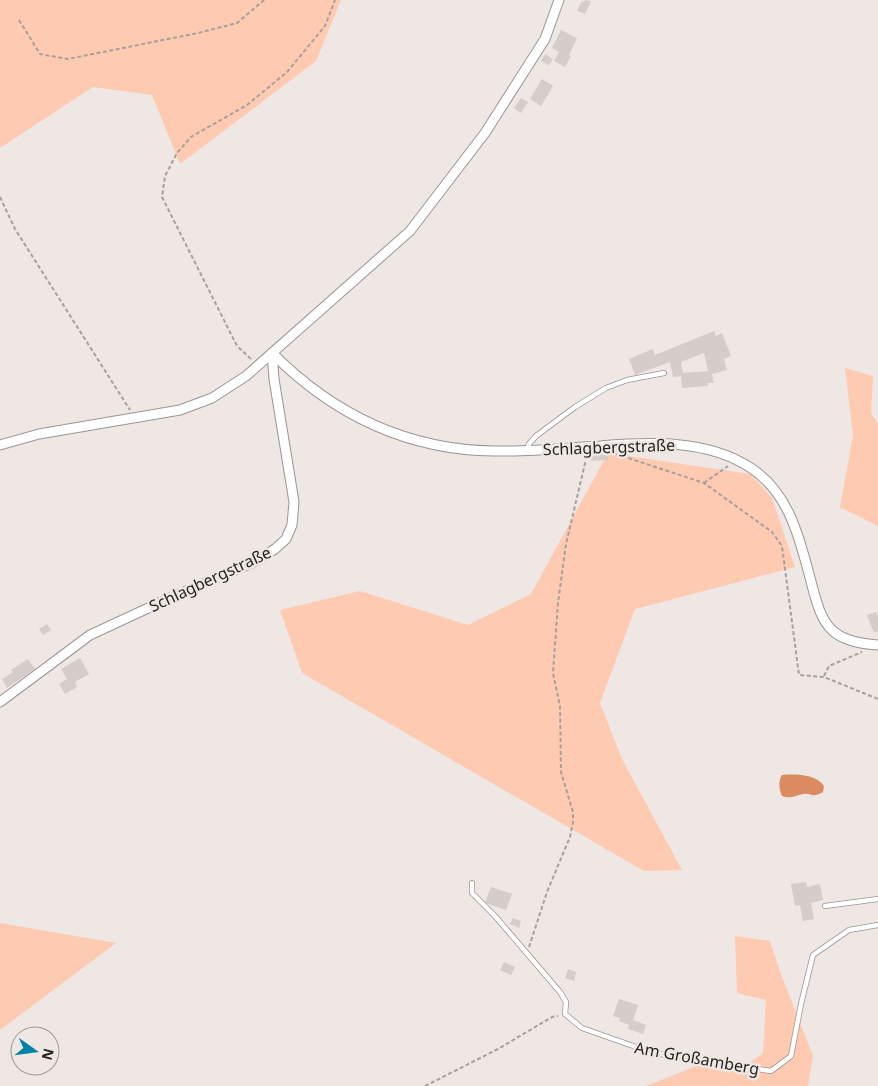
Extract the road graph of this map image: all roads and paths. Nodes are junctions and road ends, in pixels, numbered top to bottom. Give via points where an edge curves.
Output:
1 (264, 0) edge
2 (335, 0) edge
3 (559, 0) edge
4 (19, 20) dead end
5 (0, 196) edge
6 (272, 354) junction
7 (258, 365) junction
8 (664, 373) dead end
9 (135, 418) junction
10 (0, 445) edge
11 (594, 446) junction
12 (527, 450) junction
13 (612, 452) dead end
14 (736, 460) junction
15 (704, 483) junction
16 (875, 645) edge
17 (824, 677) junction
18 (878, 699) edge
19 (0, 702) edge
20 (472, 883) dead end
21 (878, 899) edge
22 (825, 906) dead end
23 (878, 925) edge
24 (527, 954) junction
25 (565, 1014) junction
26 (425, 1086) edge

1 - 4 path via 237,22 68,60 40,54
2 - 7 path via 325,26 287,72 247,105 191,138 176,153 165,176 162,197 237,346
3 - 6 street via 545,39 485,133 410,231
5 - 9 path via 15,229
6 - 7 street
6 - 12 street, Schlagbergstraße via 327,399 394,434 457,449
6 - 19 street, Schlagbergstraße via 294,502 292,526 286,539 260,559 90,635
7 - 9 street via 212,398 180,410
8 - 12 lane, Schlagbergstraße via 617,382 594,394 536,436
9 - 10 street via 47,432
11 - 12 street, Schlagbergstraße
11 - 14 street, Schlagbergstraße via 681,445
11 - 24 path via 584,464 566,544 553,673 560,706 561,772 573,822
13 - 15 path
14 - 15 path
14 - 16 street, Schlagbergstraße via 763,478 786,507 796,529 817,602 830,629 850,640
15 - 17 path via 772,532 782,546 799,675
16 - 17 path via 829,666
17 - 18 path
20 - 24 lane via 472,894
21 - 22 lane
23 - 25 lane, Am Großamberg via 849,930 813,955 791,1056 771,1071 653,1053 582,1028
24 - 25 lane via 566,1002
25 - 26 path via 552,1017

